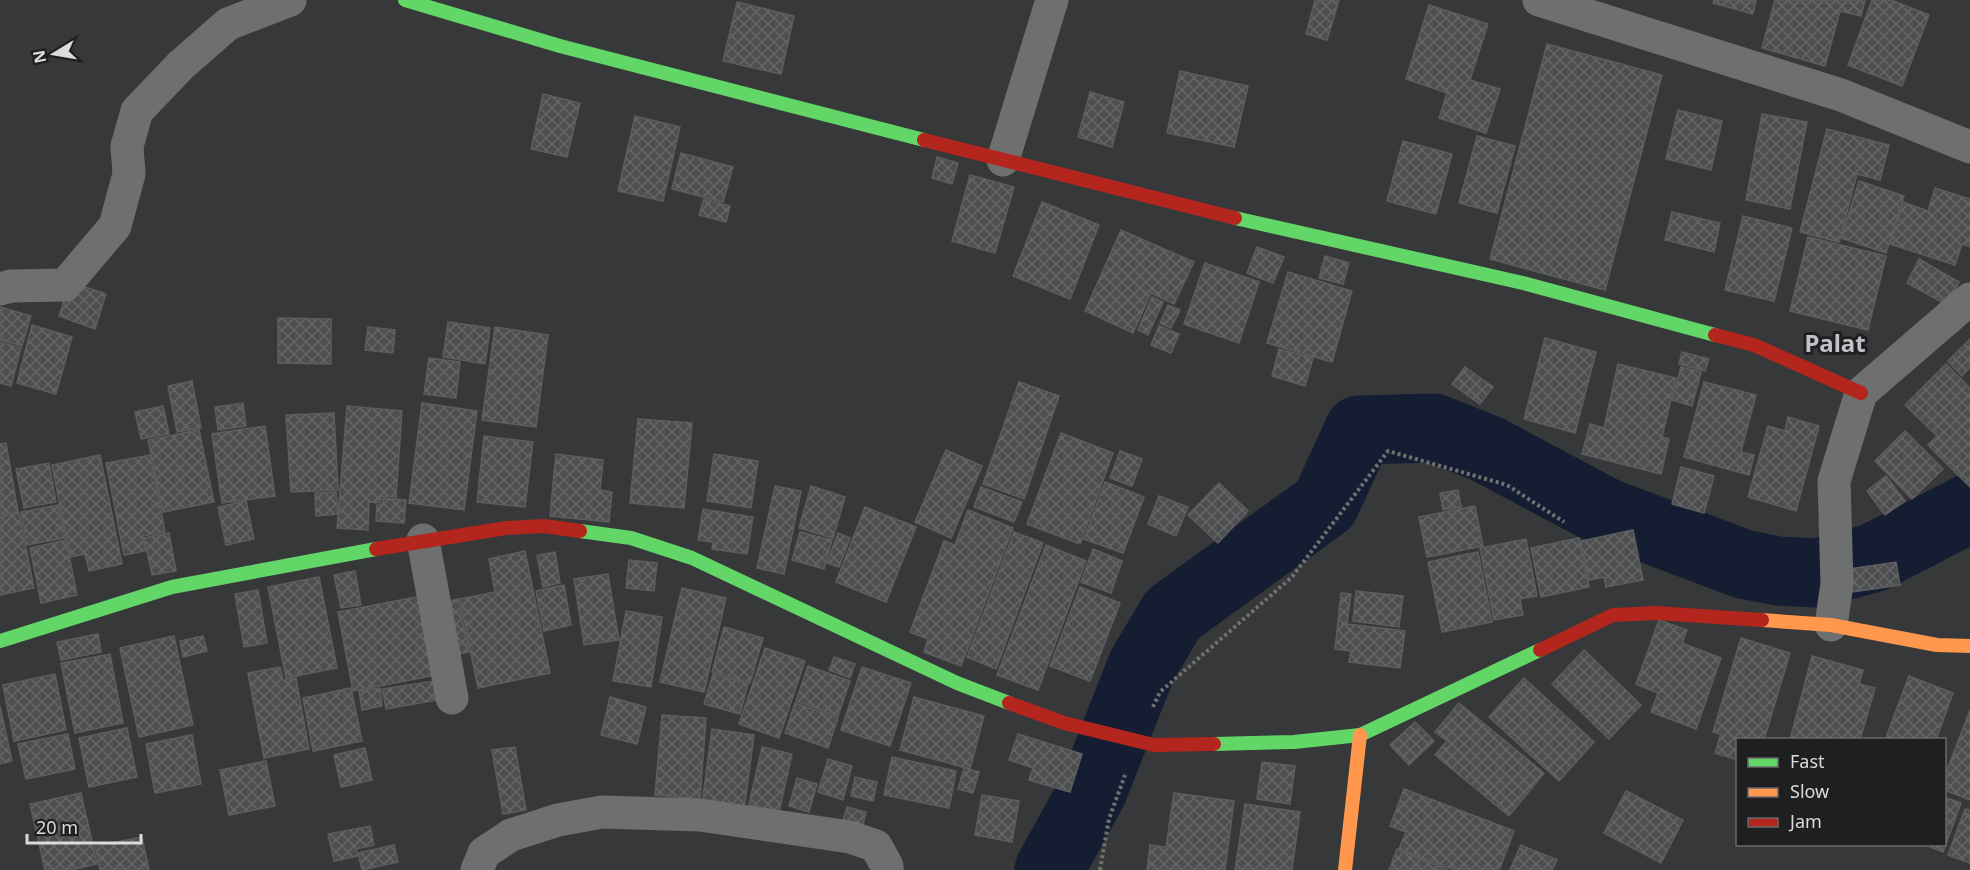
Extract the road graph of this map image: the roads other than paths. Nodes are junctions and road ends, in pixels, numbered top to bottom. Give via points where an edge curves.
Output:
1 (290, 0) edge
2 (405, 0) edge
3 (1052, 0) edge
4 (1539, 0) edge
5 (1970, 147) edge
6 (1003, 160) junction
7 (0, 289) edge
8 (1970, 299) edge
9 (1861, 393) junction
10 (423, 540) junction
11 (1831, 625) junction
12 (0, 641) edge
13 (1970, 646) edge
14 (453, 698) dead end
15 (1360, 735) junction
16 (477, 870) edge
17 (887, 870) edge
18 (1345, 870) edge

1 - 7 street via 228,24 137,111 127,146 129,174 115,226 65,285
2 - 6 street via 560,46
3 - 6 street
4 - 5 street via 1841,95
6 - 9 street via 1255,223 1523,283 1754,345
8 - 9 street
9 - 11 street via 1834,481 1837,584
10 - 12 street via 172,587
10 - 14 street
10 - 15 street via 544,526 631,538 692,558 957,683 1064,723 1154,745 1294,742
11 - 13 street via 1937,645
11 - 15 street via 1656,613 1613,615
15 - 18 street
16 - 17 street via 484,853 511,835 558,820 602,812 700,815 850,837 876,846

